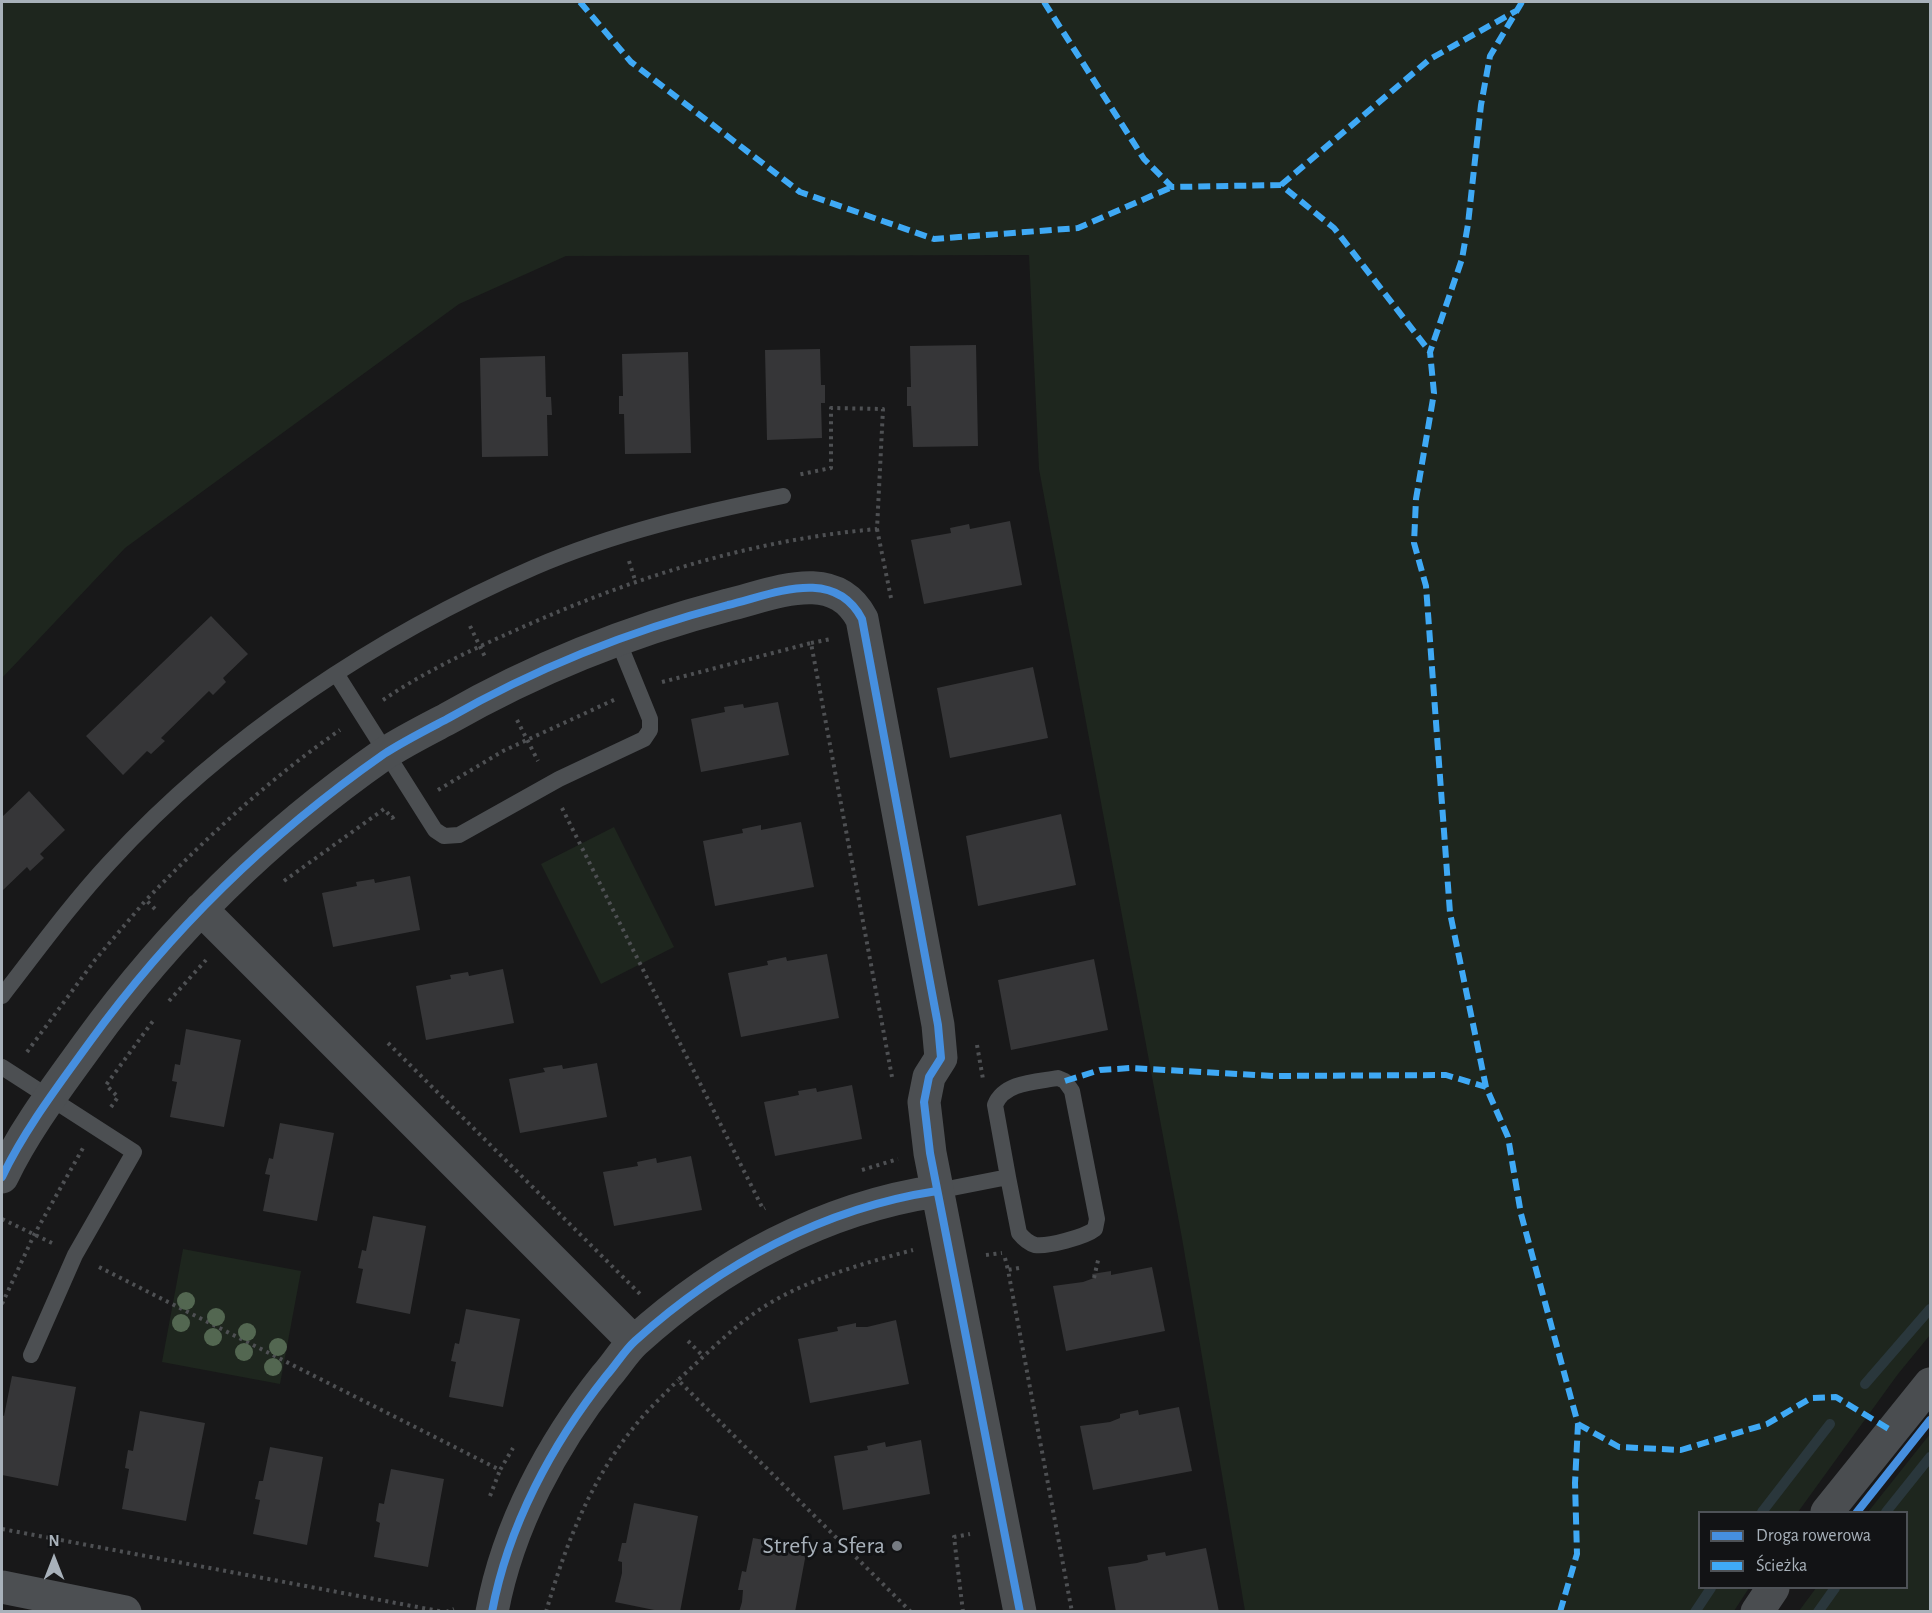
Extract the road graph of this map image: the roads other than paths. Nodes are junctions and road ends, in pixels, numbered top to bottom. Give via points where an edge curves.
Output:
1 (783, 496) road end
2 (617, 638) junction
3 (337, 675) junction
4 (387, 752) junction
5 (201, 909) junction
6 (2, 996) edge
7 (7, 1070) edge
8 (50, 1097) junction
9 (2, 1177) edge
10 (1008, 1177) junction
11 (924, 1193) junction
12 (623, 1331) junction
13 (31, 1355) dead end
14 (1930, 1384) edge
15 (1828, 1511) edge
16 (2, 1587) edge
17 (1772, 1589) edge
18 (125, 1611) edge
19 (492, 1611) edge
20 (1020, 1611) edge
21 (1757, 1611) edge

1 - 3 lane via 703,512 536,566 459,604
2 - 4 street via 501,689
2 - 4 lane via 650,719 650,730 644,739 550,784 459,835 444,836 435,830
2 - 11 street via 665,622 811,586 839,593 856,608 862,619 938,1025 941,1058 929,1077 924,1102
3 - 4 lane
3 - 6 lane via 225,754 165,808 110,862
4 - 5 street via 300,819
5 - 8 street via 147,967
5 - 12 street
7 - 8 lane
8 - 9 street
8 - 13 lane via 134,1152 75,1255
10 - 10 lane via 1019,1233 1024,1239 1035,1245 1086,1236 1095,1229 1072,1090 1065,1081 1058,1078 1008,1088 999,1094 995,1104
10 - 11 lane
11 - 12 street via 866,1206 801,1230 653,1306
11 - 20 street
12 - 19 street via 536,1485 507,1554
14 - 15 street
16 - 18 street
17 - 21 street

